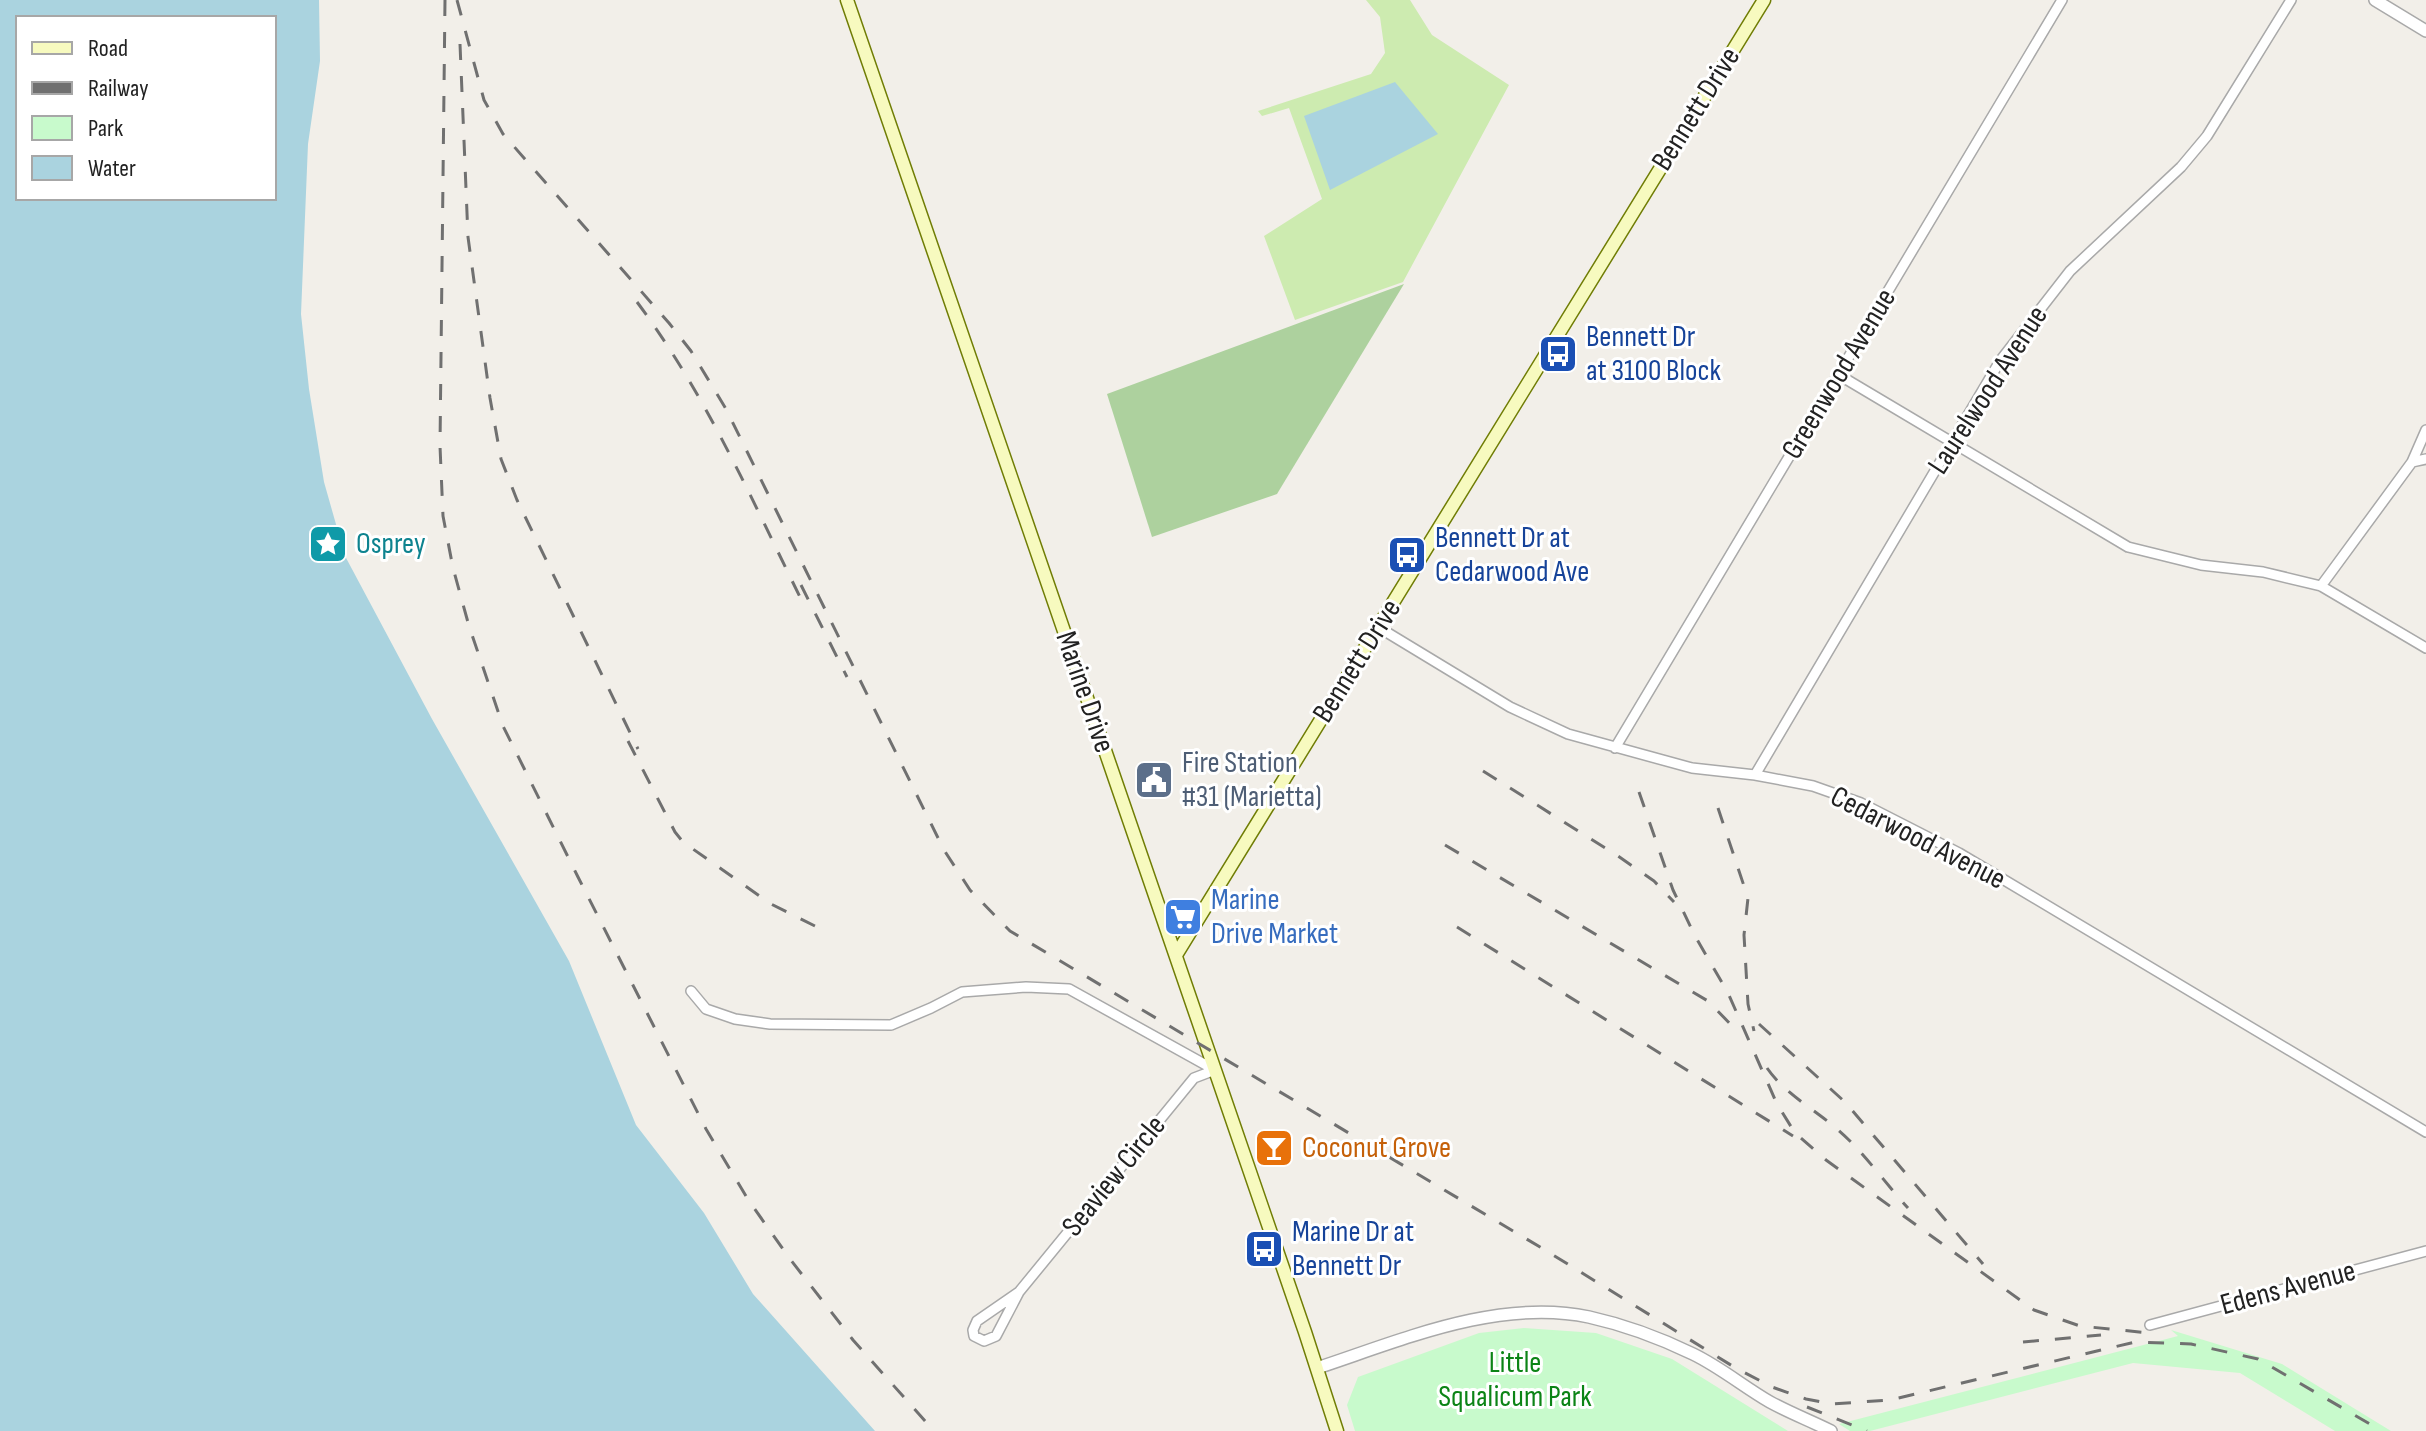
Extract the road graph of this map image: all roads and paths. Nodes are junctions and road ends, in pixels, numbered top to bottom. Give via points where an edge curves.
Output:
1 (847, 0) edge
2 (1764, 0) edge
3 (2062, 0) edge
4 (2291, 0) edge
5 (2375, 0) edge
6 (2426, 31) edge
7 (1839, 375) junction
8 (2426, 430) edge
9 (1952, 442) junction
10 (2426, 459) edge
11 (2412, 462) junction
12 (2321, 586) junction
13 (1378, 627) junction
14 (2426, 648) edge
15 (1615, 748) junction
16 (1755, 775) junction
17 (1176, 955) junction
18 (691, 991) dead end
19 (1215, 1070) junction
20 (2426, 1132) edge
21 (2426, 1251) edge
22 (1019, 1292) junction
23 (2150, 1325) dead end
24 (1317, 1368) junction
25 (1337, 1431) edge
26 (1831, 1431) edge

1 - 17 main road, Marine Drive
2 - 13 main road, Bennett Drive
3 - 7 street, Greenwood Avenue
4 - 9 street, Laurelwood Avenue via 2207,136 2053,291 2000,361
5 - 6 street
7 - 9 street
7 - 15 street, Greenwood Avenue
8 - 11 street
9 - 12 street via 2128,547
9 - 16 street, Laurelwood Avenue
10 - 11 street
11 - 12 street
12 - 14 street
13 - 15 street, Cedarwood Avenue via 1510,707 1568,734
13 - 17 main road, Bennett Drive
15 - 16 street, Cedarwood Avenue via 1692,768
16 - 20 street, Cedarwood Avenue via 1813,786 1861,803 1959,853
17 - 19 main road, Marine Drive
18 - 19 street via 706,1009 735,1019 891,1025 962,992 1069,989
19 - 22 street, Seaview Circle via 1194,1078
19 - 24 main road, Marine Drive
21 - 23 street, Edens Avenue
22 - 22 street, Seaview Circle via 996,1336 984,1341 974,1336 977,1321
24 - 25 main road, Marine Drive
24 - 26 street via 1497,1316 1588,1317 1656,1337 1697,1356 1772,1403

